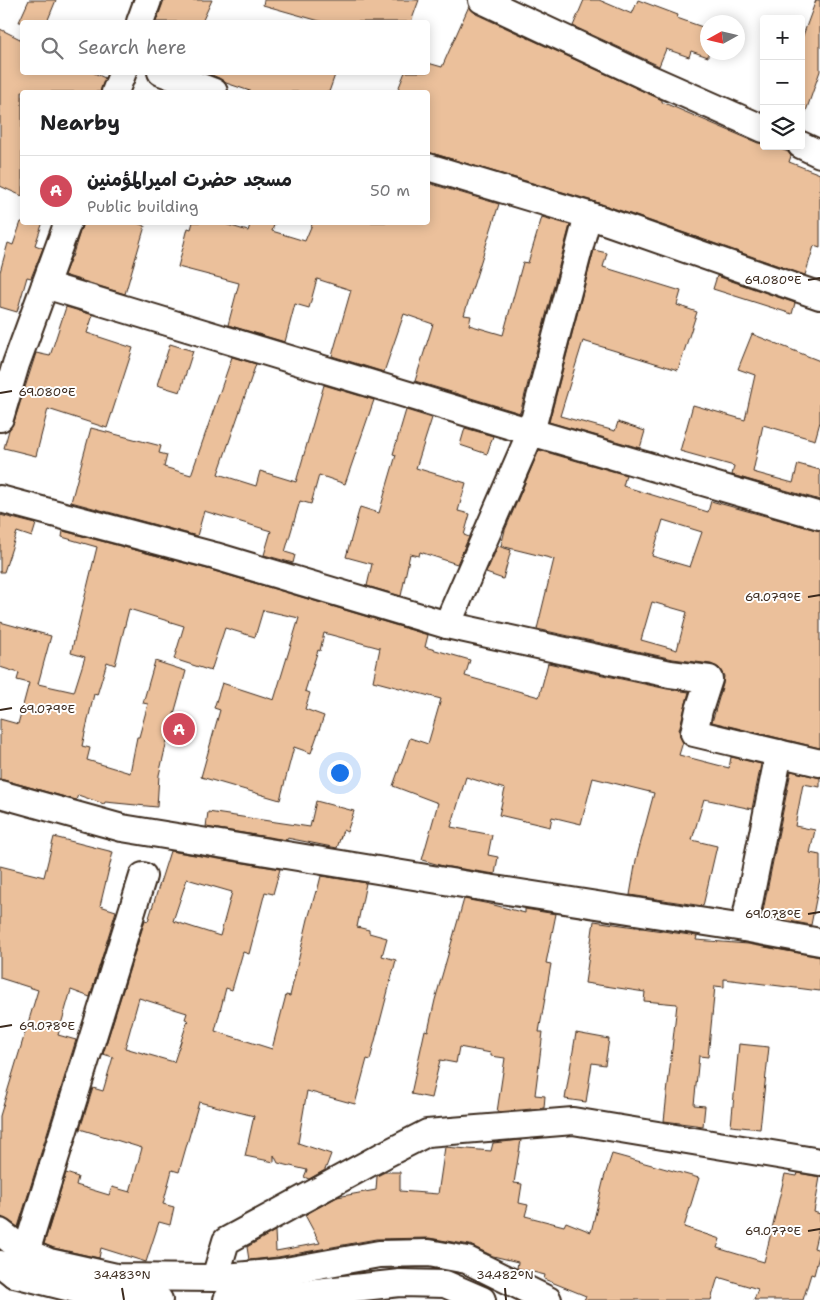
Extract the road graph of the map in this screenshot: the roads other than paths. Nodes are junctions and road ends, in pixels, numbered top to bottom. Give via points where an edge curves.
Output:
1 (148, 0) edge
2 (482, 0) edge
3 (141, 20) edge
4 (121, 75) edge
5 (169, 75) edge
6 (116, 90) edge
7 (209, 90) edge
8 (760, 127) edge
9 (805, 147) edge
10 (820, 154) edge
11 (430, 168) edge
12 (588, 215) junction
13 (67, 225) edge
14 (45, 285) junction
15 (820, 296) edge
16 (8, 362) edge
17 (0, 418) edge
18 (531, 432) junction
19 (0, 499) edge
20 (820, 516) edge
21 (447, 626) junction
22 (779, 754) junction
23 (820, 763) edge
24 (0, 794) edge
25 (143, 876) dead end
26 (744, 928) junction
27 (820, 942) edge
28 (820, 1162) edge
29 (0, 1232) edge
30 (467, 1260) junction
31 (13, 1263) edge
32 (213, 1289) edge
33 (440, 1292) edge
34 (159, 1300) edge
35 (482, 1300) edge
36 (548, 1300) edge

1 - 3 street
2 - 8 street
4 - 6 street
5 - 7 street
9 - 10 street
11 - 12 street
12 - 15 street
12 - 18 street
13 - 14 street
14 - 16 street
14 - 18 street
16 - 17 street
18 - 20 street
18 - 21 street
19 - 21 street via 215,556
21 - 22 street via 670,674 709,679 694,733
22 - 23 street
22 - 26 street
24 - 26 street via 122,828
25 - 31 street
26 - 27 street
28 - 32 street via 573,1121 427,1133 226,1241
29 - 31 street
30 - 32 street via 429,1253 379,1254 280,1272
30 - 33 street
30 - 36 street
31 - 32 street via 49,1262 116,1277
31 - 34 street via 115,1299
32 - 33 street via 261,1298 400,1283
33 - 35 street

